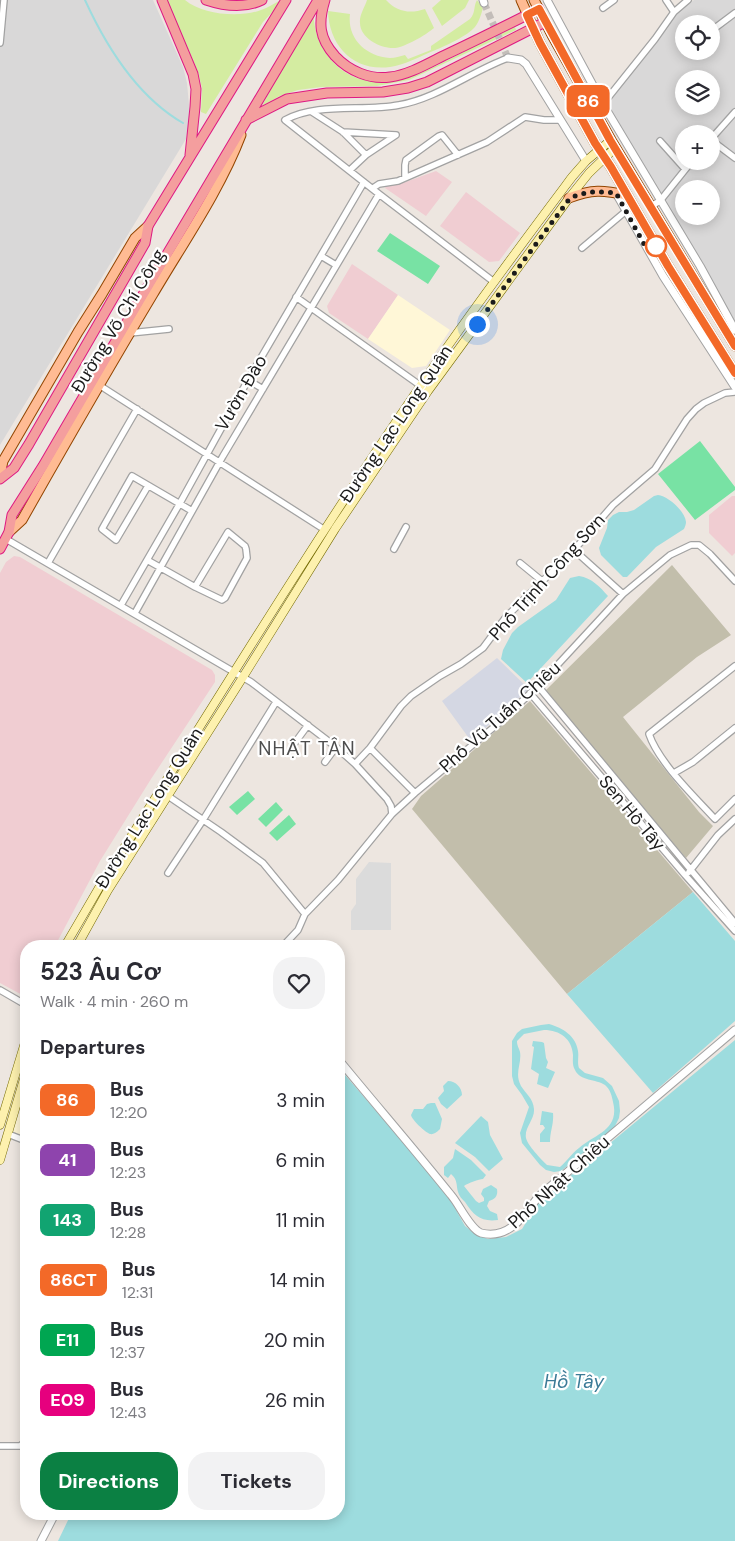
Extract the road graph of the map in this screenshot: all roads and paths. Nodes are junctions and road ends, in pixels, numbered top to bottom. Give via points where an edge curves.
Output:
1 (4, 0) edge
2 (162, 0) edge
3 (206, 0) edge
4 (262, 0) edge
5 (286, 0) edge
6 (318, 0) edge
7 (325, 0) edge
8 (520, 0) edge
9 (534, 0) edge
10 (547, 0) edge
11 (614, 0) edge
12 (666, 0) edge
13 (688, 0) edge
14 (603, 8) dead end
15 (539, 9) junction
16 (674, 12) junction
17 (735, 12) edge
18 (527, 15) junction
19 (545, 22) junction
20 (720, 24) edge
21 (533, 28) junction
22 (0, 43) edge
23 (508, 58) joint
24 (603, 104) junction
25 (312, 112) junction
26 (735, 112) edge
27 (246, 120) junction
28 (560, 120) junction
29 (720, 129) edge
30 (342, 132) junction
31 (660, 141) dead end
32 (613, 144) junction
33 (720, 146) edge
34 (599, 150) junction
35 (366, 155) junction
36 (458, 155) junction
37 (605, 158) junction
38 (675, 158) edge
39 (735, 158) edge
40 (190, 159) junction
41 (586, 161) junction
42 (350, 170) junction
43 (684, 170) edge
44 (405, 178) junction
45 (364, 182) junction
46 (372, 188) junction
47 (616, 193) junction
48 (379, 194) junction
49 (627, 195) junction
50 (570, 198) junction
51 (660, 201) junction
52 (651, 206) junction
53 (626, 211) junction
54 (148, 226) junction
55 (582, 248) dead end
56 (320, 256) junction
57 (336, 265) junction
58 (494, 282) junction
59 (296, 297) junction
60 (312, 308) junction
61 (169, 329) dead end
62 (735, 330) edge
63 (130, 333) junction
64 (735, 346) edge
65 (735, 373) edge
66 (248, 380) junction
67 (99, 386) junction
68 (420, 386) junction
69 (735, 387) edge
70 (263, 389) junction
71 (428, 392) junction
72 (735, 392) edge
73 (138, 409) junction
74 (207, 454) junction
75 (220, 462) junction
76 (0, 477) edge
77 (148, 486) junction
78 (180, 503) junction
79 (192, 511) junction
80 (406, 527) dead end
81 (325, 530) junction
82 (8, 536) junction
83 (0, 549) edge
84 (394, 550) dead end
85 (574, 550) junction
86 (147, 560) junction
87 (48, 563) junction
88 (520, 563) dead end
89 (160, 568) junction
90 (542, 581) junction
91 (735, 581) edge
92 (194, 587) junction
93 (623, 594) junction
94 (121, 605) junction
95 (135, 613) junction
96 (735, 666) edge
97 (235, 672) junction
98 (244, 677) junction
99 (538, 686) junction
100 (530, 693) junction
101 (276, 702) junction
102 (308, 725) junction
103 (735, 728) edge
104 (294, 744) dead end
105 (336, 747) junction
106 (370, 748) junction
107 (325, 762) dead end
108 (355, 764) junction
109 (674, 773) junction
110 (414, 793) junction
111 (168, 796) junction
112 (735, 798) edge
113 (392, 814) junction
114 (735, 819) edge
115 (203, 820) junction
116 (691, 871) junction
117 (168, 873) dead end
118 (685, 875) junction
119 (305, 914) junction
120 (727, 918) junction
121 (735, 923) edge
122 (735, 931) edge
123 (68, 940) edge
124 (80, 940) edge
125 (289, 940) edge
126 (0, 990) edge
127 (20, 1001) edge
128 (735, 1030) edge
129 (20, 1057) edge
130 (345, 1067) edge
131 (20, 1102) edge
132 (2, 1112) edge
133 (0, 1125) edge
134 (8, 1134) junction
135 (20, 1139) edge
136 (0, 1160) edge
137 (0, 1446) edge
138 (20, 1446) edge
139 (52, 1520) edge
140 (41, 1541) edge

1 - 22 street
2 - 40 highway via 195,81
3 - 4 highway via 246,5
5 - 40 highway, Đường Võ Chí Công
6 - 27 highway, Đường Võ Chí Công
7 - 18 highway via 320,24 327,47 339,61 352,69 381,77 416,69
8 - 18 main road
9 - 15 main road
10 - 24 street
11 - 14 street
12 - 16 street
13 - 16 street
15 - 18 highway
15 - 19 main road
16 - 24 street
17 - 20 street
18 - 21 main road
19 - 21 highway
19 - 32 main road
21 - 27 highway via 460,66 408,88 287,99
21 - 34 main road
23 - 25 street via 431,96 398,105
23 - 28 street via 526,64
24 - 51 street
25 - 30 street
25 - 42 street via 285,120
26 - 29 street
27 - 63 main road, Đường Võ Chí Công via 232,159
27 - 82 highway, Đường Võ Chí Công via 12,515
28 - 36 street via 525,117 487,142
28 - 41 street
30 - 35 street
30 - 35 street via 396,135
31 - 38 street
32 - 34 main road, Đường Lạc Long Quân
32 - 37 main road, Đường Lạc Long Quân
32 - 52 main road
33 - 39 street
34 - 37 main road
34 - 41 main road, Đường Lạc Long Quân
35 - 42 street
36 - 44 street
36 - 44 street via 442,135 439,136 406,160
37 - 49 main road
37 - 50 main road, Đường Lạc Long Quân
40 - 54 highway, Đường Võ Chí Công
41 - 58 main road, Đường Lạc Long Quân
42 - 45 street
43 - 51 street
44 - 46 street
45 - 46 street
45 - 56 street, Vườn Đào
46 - 48 street
47 - 49 main road
47 - 50 main road via 594,191
47 - 53 street
48 - 57 street, Vườn Đào
48 - 58 street
49 - 65 main road
50 - 71 main road, Đường Lạc Long Quân
51 - 52 street
51 - 62 street
52 - 64 main road
53 - 55 street
53 - 69 street via 663,276
54 - 76 main road, Đường Võ Chí Công via 135,238 78,332 3,461
54 - 76 highway, Đường Võ Chí Công via 145,243 34,435 14,468
56 - 57 street
56 - 59 street, Vườn Đào
57 - 60 street, Vườn Đào
58 - 68 main road, Đường Lạc Long Quân
59 - 60 street
59 - 66 street, Vườn Đào
60 - 68 street
60 - 70 street, Vườn Đào
61 - 63 street
63 - 67 main road, Đường Võ Chí Công
66 - 70 street
66 - 74 street, Vườn Đào
67 - 73 street
67 - 82 main road, Đường Võ Chí Công via 22,520
68 - 71 street
68 - 81 main road, Đường Lạc Long Quân
70 - 75 street, Vườn Đào
71 - 98 main road, Đường Lạc Long Quân via 335,530
72 - 85 street, Phố Trịnh Công Sơn via 725,392 696,409 655,469 612,504
73 - 74 street
73 - 87 street
74 - 75 street
74 - 78 street, Vườn Đào
75 - 79 street, Vườn Đào
75 - 81 street
77 - 77 street via 132,476 102,529 116,540
77 - 78 street
78 - 79 street
78 - 86 street, Vườn Đào
79 - 89 street, Vườn Đào
80 - 84 street
81 - 97 main road, Đường Lạc Long Quân
82 - 83 highway, Đường Võ Chí Công
82 - 87 street
85 - 90 street, Phố Trịnh Công Sơn
85 - 93 street
86 - 89 street
86 - 94 street, Vườn Đào
87 - 94 street
88 - 90 street
89 - 92 street
89 - 95 street, Vườn Đào
90 - 106 street, Phố Trịnh Công Sơn via 506,617 483,648 411,696
91 - 93 street, Phố Vũ Tuấn Chiêu via 702,546 690,545 670,555
92 - 92 street via 224,599 247,558 245,546 228,532
93 - 99 street, Phố Vũ Tuấn Chiêu
94 - 95 street
95 - 97 street
96 - 109 street via 649,734 653,746
97 - 98 street
97 - 123 main road, Đường Lạc Long Quân
98 - 101 street
98 - 111 main road, Đường Lạc Long Quân
99 - 100 street, Phố Vũ Tuấn Chiêu
99 - 116 street, Sen Hồ Tây
100 - 110 street, Phố Vũ Tuấn Chiêu
100 - 118 street, Sen Hồ Tây
101 - 102 street
101 - 115 street
102 - 104 street
102 - 105 street
103 - 109 street via 694,762
105 - 107 street
105 - 108 street
106 - 108 street, Phố Trịnh Công Sơn
106 - 110 street
108 - 113 street via 387,799
109 - 112 street via 715,819
110 - 113 street, Phố Vũ Tuấn Chiêu
111 - 115 street
111 - 124 main road, Đường Lạc Long Quân
113 - 119 street, Phố Vũ Tuấn Chiêu via 338,880
114 - 116 street via 718,835
115 - 117 street
115 - 119 street via 263,863
116 - 118 street
116 - 120 street, Sen Hồ Tây
118 - 120 street, Sen Hồ Tây
119 - 125 street, Phố Vũ Tuấn Chiêu via 298,930
120 - 121 street, Sen Hồ Tây
120 - 122 street, Sen Hồ Tây
126 - 127 street
128 - 130 street, Phố Nhật Chiêu via 538,1197 515,1225 497,1234 479,1232 474,1228 453,1197
129 - 132 main road
131 - 134 main road
132 - 133 main road
134 - 135 street
134 - 136 main road
137 - 138 street
139 - 140 street

